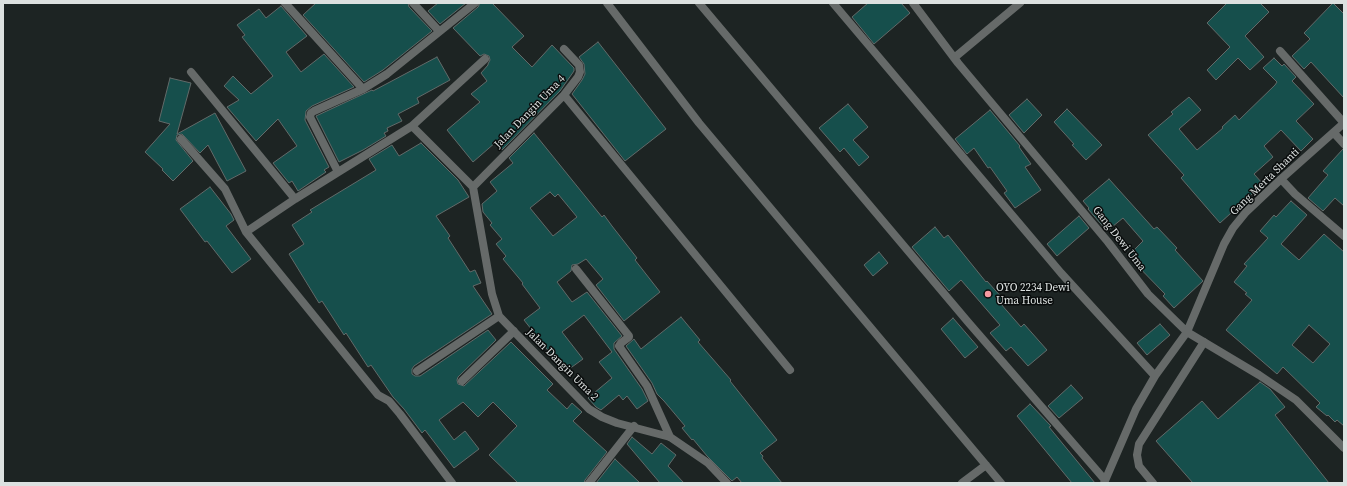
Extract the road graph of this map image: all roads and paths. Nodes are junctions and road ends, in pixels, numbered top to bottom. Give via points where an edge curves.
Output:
1 (285, 3) edge
2 (413, 3) edge
3 (474, 3) edge
4 (607, 3) edge
5 (699, 3) edge
6 (833, 3) edge
7 (913, 3) edge
8 (1020, 3) edge
9 (438, 32) junction
10 (564, 49) dead end
11 (1280, 51) dead end
12 (954, 58) junction
13 (485, 59) dead end
14 (191, 72) dead end
15 (363, 89) junction
16 (564, 95) junction
17 (1344, 123) edge
18 (412, 126) junction
19 (1335, 135) junction
20 (181, 139) dead end
21 (1344, 144) edge
22 (338, 172) junction
23 (1282, 181) junction
24 (473, 187) junction
25 (295, 199) junction
26 (246, 232) junction
27 (1344, 236) edge
28 (576, 269) dead end
29 (499, 316) junction
30 (514, 331) junction
31 (1187, 332) junction
32 (1204, 342) junction
33 (790, 370) dead end
34 (417, 371) dead end
35 (1155, 376) junction
36 (462, 381) dead end
37 (634, 426) junction
38 (670, 436) junction
39 (1344, 448) edge
40 (986, 465) junction
41 (1104, 481) edge
42 (452, 483) edge
43 (589, 483) edge
44 (727, 483) edge
45 (962, 483) edge
46 (1001, 483) edge
47 (1153, 483) edge

1 - 15 street
2 - 9 street
3 - 9 street
4 - 40 street via 699,123
5 - 41 street
6 - 35 street via 1061,272
7 - 12 street, Gang Dewi Uma
8 - 12 street
9 - 15 street via 387,74
10 - 16 street, Jalan Dangin Uma 4 via 577,62 580,69 578,77
11 - 17 street
12 - 31 street, Gang Dewi Uma via 1098,230 1148,294
13 - 18 street
14 - 25 street
15 - 22 street via 311,113 310,117
16 - 24 street, Jalan Dangin Uma 4
16 - 33 street
17 - 19 street, Gang Merta Shanti
18 - 22 street
18 - 24 street
19 - 21 street
19 - 23 street, Gang Merta Shanti
20 - 26 street via 225,189
22 - 25 street
23 - 27 street
23 - 31 street, Gang Merta Shanti via 1246,212 1233,228
24 - 29 street, Jalan Dangin Uma 2 via 492,294
25 - 26 street
26 - 42 street via 378,395 389,401 400,414
28 - 38 street via 629,336 619,346 647,386
29 - 30 street, Jalan Dangin Uma 2
29 - 34 street
30 - 36 street
30 - 37 street, Jalan Dangin Uma 2 via 589,409 617,423
31 - 32 street, Gang Dewi Uma
31 - 35 street, Gang Merta Shanti
32 - 39 street, Gang Dewi Uma via 1296,400
32 - 47 street via 1139,444 1139,466
35 - 41 street, Gang Merta Shanti via 1136,409
37 - 38 street, Jalan Dangin Uma 2
37 - 43 street
38 - 44 street, Jalan Dangin Uma 2 via 708,463
40 - 45 street
40 - 46 street

